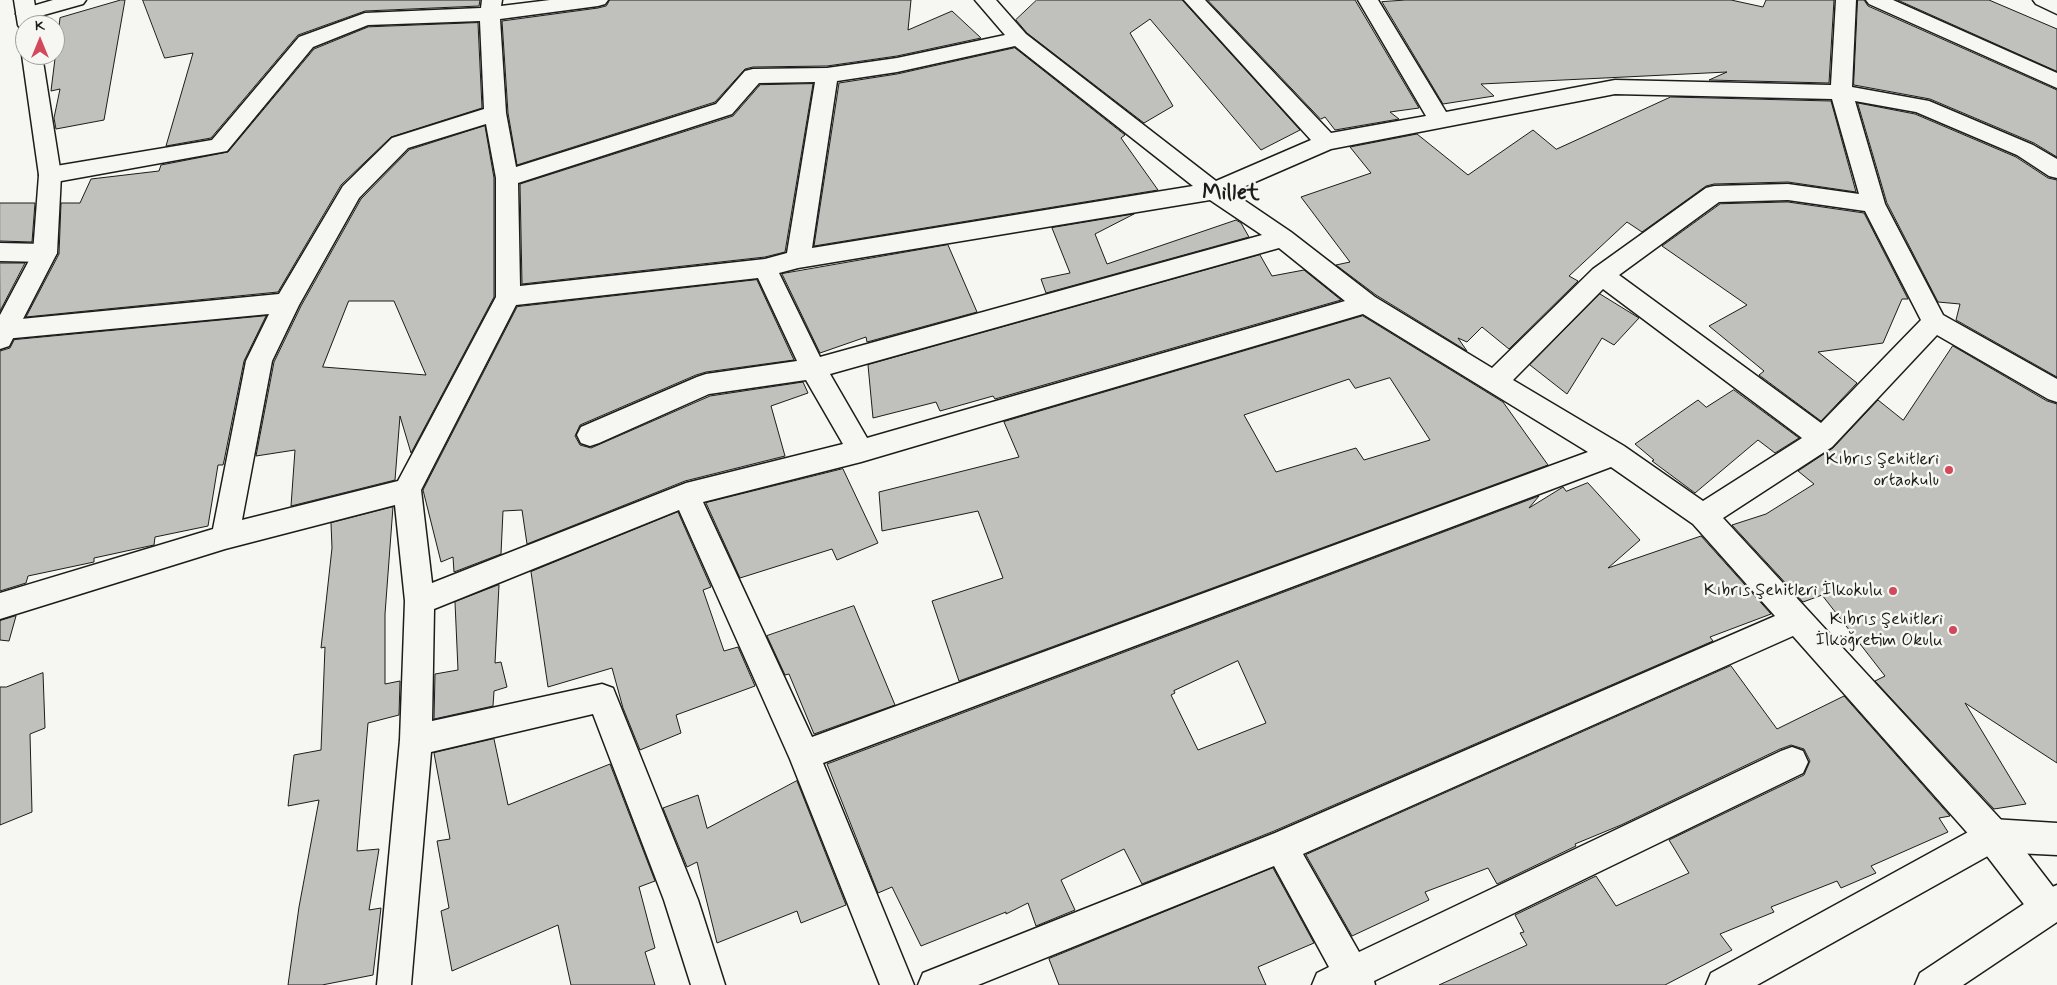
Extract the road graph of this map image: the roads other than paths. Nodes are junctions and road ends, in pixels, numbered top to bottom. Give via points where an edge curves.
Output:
1 (76, 0) edge
2 (598, 0) edge
3 (986, 0) edge
4 (1194, 0) edge
5 (1368, 0) edge
6 (1846, 0) edge
7 (1876, 0) edge
8 (2043, 0) edge
9 (491, 7) edge
10 (2057, 8) edge
11 (366, 9) edge
12 (26, 13) edge
13 (1019, 39) junction
14 (34, 65) edge
15 (827, 76) junction
16 (2057, 81) edge
17 (1841, 92) junction
18 (495, 113) junction
19 (1439, 119) junction
20 (1326, 142) junction
21 (2057, 170) edge
22 (50, 175) junction
23 (507, 178) junction
24 (1214, 192) junction
25 (1873, 204) junction
26 (1283, 238) junction
27 (0, 252) edge
28 (45, 253) junction
29 (798, 259) junction
30 (765, 268) junction
31 (1602, 275) junction
32 (508, 296) junction
33 (287, 303) junction
34 (1366, 304) junction
35 (1934, 322) junction
36 (2, 334) edge
37 (813, 369) junction
38 (1495, 381) junction
39 (2057, 392) edge
40 (590, 434) dead end
41 (1823, 439) junction
42 (861, 450) junction
43 (1614, 454) junction
44 (407, 490) junction
45 (686, 495) junction
46 (1703, 516) junction
47 (225, 537) junction
48 (420, 601) junction
49 (0, 606) edge
50 (1797, 620) junction
51 (416, 740) junction
52 (804, 755) junction
53 (1792, 762) dead end
54 (1992, 835) junction
55 (2057, 839) edge
56 (1282, 847) junction
57 (2052, 905) edge
58 (1346, 981) edge
59 (394, 985) edge
60 (708, 985) edge
61 (897, 985) edge
62 (935, 985) edge
63 (1723, 985) edge
64 (1932, 985) edge

1 - 12 street
2 - 9 street
3 - 13 street
4 - 20 street
5 - 19 street
6 - 17 street
7 - 16 street
8 - 10 street
9 - 11 street
9 - 18 street
11 - 22 street via 306,42 219,146
13 - 15 street
13 - 24 street
14 - 22 street
15 - 23 street via 753,76 724,109
15 - 29 street
17 - 19 street via 1615,87
17 - 21 street via 1921,106 2025,150
17 - 25 street
18 - 23 street
18 - 33 street via 400,143 351,192
19 - 20 street
20 - 24 street
22 - 28 street
23 - 32 street
24 - 26 street
24 - 29 street
25 - 31 street via 1788,192 1714,194
25 - 35 street
26 - 34 street
26 - 37 street
27 - 28 street
28 - 36 street
29 - 30 street
30 - 32 street
30 - 37 street
31 - 38 street
31 - 41 street
32 - 44 street
33 - 36 street
33 - 47 street via 258,361
34 - 38 street
34 - 42 street
35 - 39 street
35 - 41 street
37 - 40 street via 706,384
37 - 42 street
38 - 43 street
41 - 46 street
42 - 45 street
43 - 46 street
43 - 52 street
44 - 47 street
44 - 48 street
45 - 48 street
45 - 52 street
46 - 50 street
47 - 49 street
48 - 51 street
50 - 54 street
50 - 56 street
51 - 59 street
51 - 60 street via 602,698 680,900
52 - 61 street
53 - 58 street
54 - 55 street
54 - 57 street
54 - 63 street
56 - 58 street
56 - 62 street
57 - 64 street

